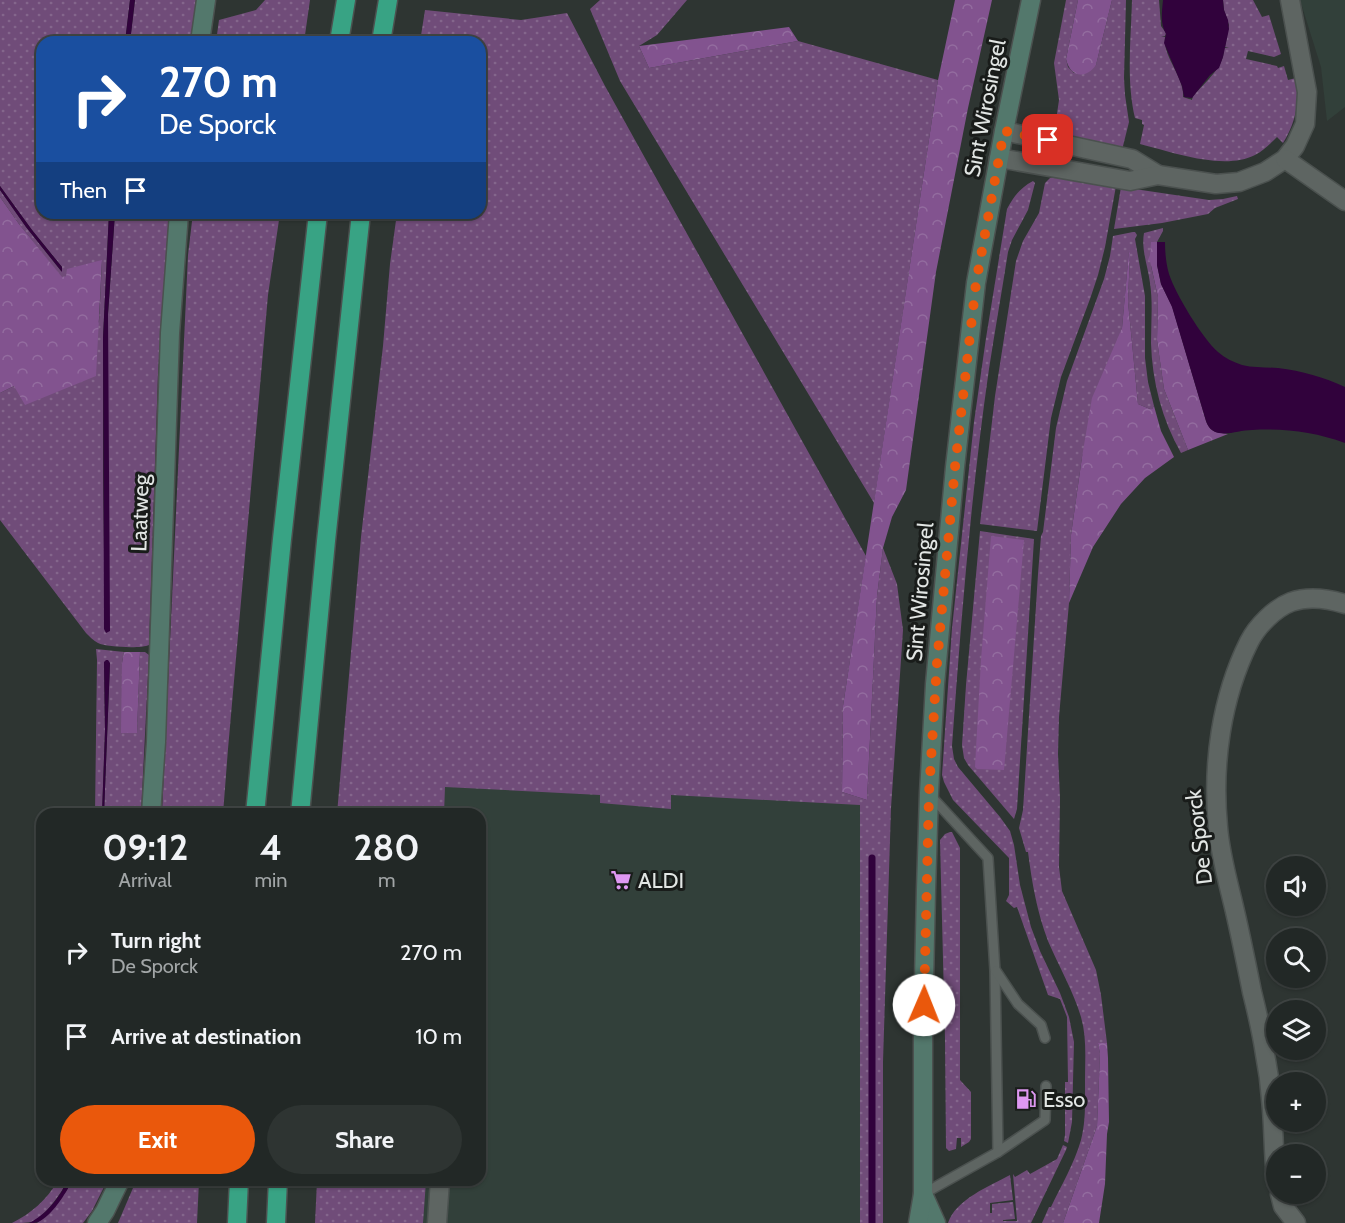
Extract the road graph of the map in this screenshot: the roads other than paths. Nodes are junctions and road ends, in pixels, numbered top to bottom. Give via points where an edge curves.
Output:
1 (206, 0) edge
2 (346, 0) edge
3 (388, 0) edge
4 (1031, 0) edge
5 (1290, 0) edge
6 (201, 36) edge
7 (340, 36) edge
8 (382, 36) edge
9 (1004, 131) junction
10 (999, 158) junction
11 (1285, 159) junction
12 (1158, 175) junction
13 (1345, 201) edge
14 (179, 219) edge
15 (317, 219) edge
16 (360, 219) edge
17 (1345, 604) edge
18 (929, 793) junction
19 (151, 808) edge
20 (256, 808) edge
21 (301, 808) edge
22 (995, 971) junction
23 (1045, 1038) dead end
24 (1046, 1086) dead end
25 (1274, 1144) edge
26 (998, 1152) junction
27 (117, 1186) edge
28 (239, 1186) edge
29 (278, 1186) edge
30 (440, 1186) edge
31 (923, 1194) junction
32 (1282, 1204) edge
33 (97, 1223) edge
34 (237, 1223) edge
35 (276, 1223) edge
36 (437, 1223) edge
37 (918, 1223) edge
38 (936, 1223) edge
39 (1296, 1223) edge

1 - 6 main road
2 - 7 highway
3 - 8 highway
4 - 9 main road, Sint Wirosingel
5 - 11 street via 1308,92 1305,124
9 - 10 main road, Sint Wirosingel
9 - 12 street via 1132,159
10 - 12 street via 1119,180
10 - 18 main road, Sint Wirosingel via 976,283 955,467
11 - 12 street via 1239,182 1216,184
11 - 13 street
14 - 19 main road, Laatweg via 170,333
15 - 20 highway
16 - 21 highway
17 - 25 street, De Sporck via 1312,599 1291,602 1263,622 1238,664 1218,746 1218,830 1265,1052
18 - 22 lane via 988,858
18 - 31 main road, Sint Wirosingel
22 - 23 lane via 1018,1004 1041,1024
22 - 26 lane
24 - 26 lane via 1045,1120
26 - 31 lane
27 - 33 main road
28 - 34 highway
29 - 35 highway
30 - 36 street
31 - 37 main road, Sint Wirosingel
31 - 38 main road, Sint Wirosingel
32 - 39 street

